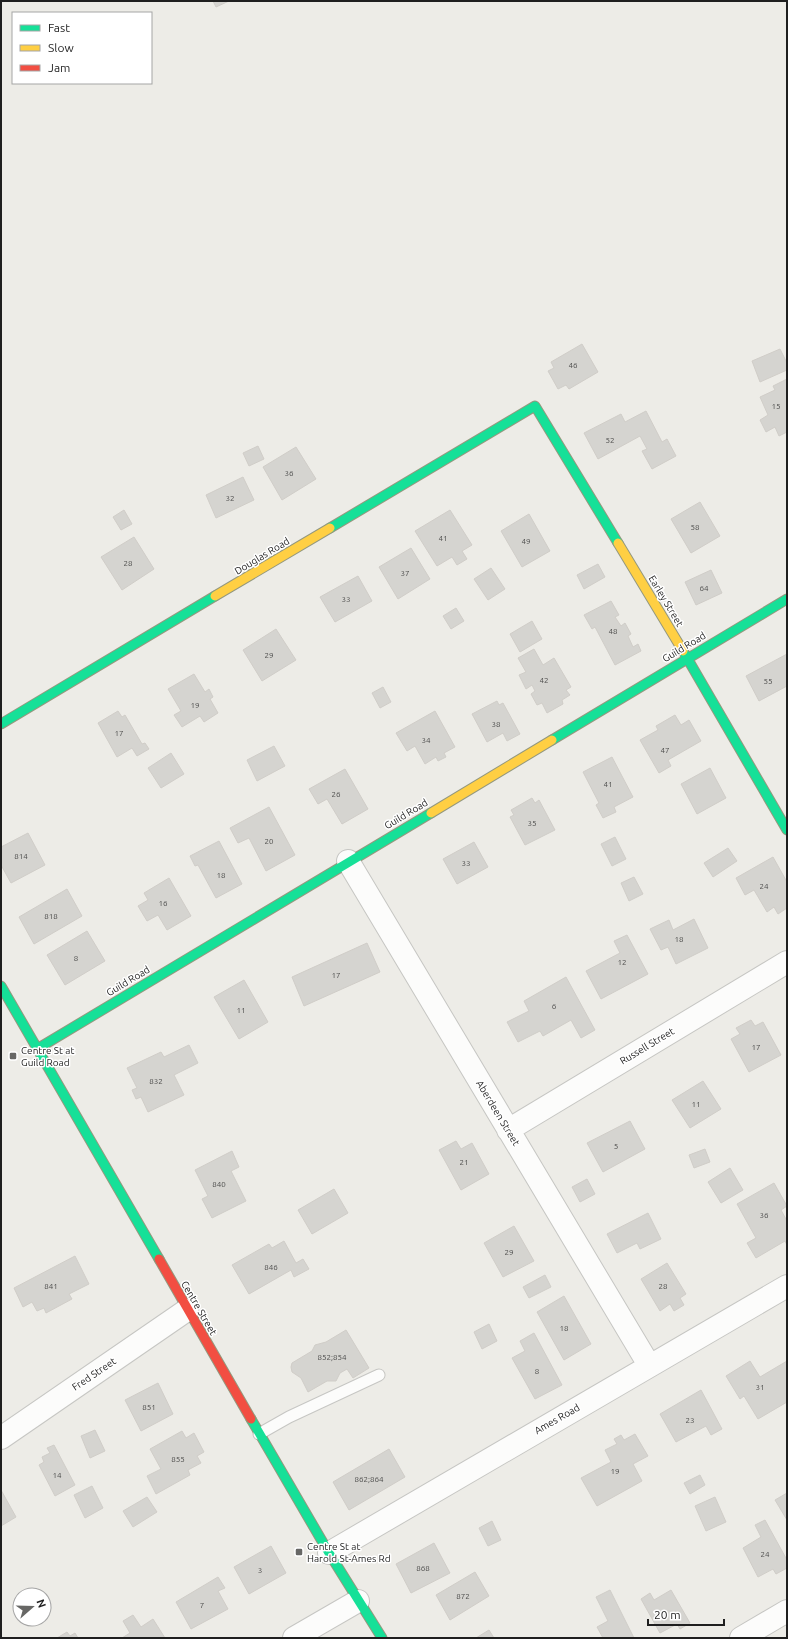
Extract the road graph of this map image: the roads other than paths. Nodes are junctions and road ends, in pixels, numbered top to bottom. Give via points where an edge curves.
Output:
1 (535, 406) joint
2 (787, 599) edge
3 (687, 658) junction
4 (1, 724) edge
5 (787, 830) edge
6 (348, 862) junction
7 (787, 962) edge
8 (1, 986) edge
9 (37, 1049) junction
10 (508, 1130) junction
11 (787, 1286) edge
12 (187, 1310) junction
13 (649, 1365) junction
14 (379, 1375) dead end
15 (259, 1434) junction
16 (1, 1438) edge
17 (329, 1553) junction
18 (358, 1601) junction
19 (787, 1611) edge
20 (294, 1638) edge
21 (382, 1638) edge
22 (741, 1638) edge

1 - 3 street, Earley Street
1 - 4 street, Douglas Road
2 - 3 street, Guild Road
3 - 5 street, Earley Street
3 - 6 street, Guild Road
6 - 9 street, Guild Road
6 - 10 street, Aberdeen Street
7 - 10 street, Russell Street
8 - 9 street, Centre Street
9 - 12 street, Centre Street
10 - 13 street, Aberdeen Street
11 - 13 street, Ames Road
12 - 15 street, Centre Street
12 - 16 street, Fred Street
13 - 17 street, Ames Road
14 - 15 lane via 289,1417
15 - 17 street, Centre Street
17 - 18 street, Centre Street
18 - 20 street
18 - 21 street, Centre Street
19 - 22 street

